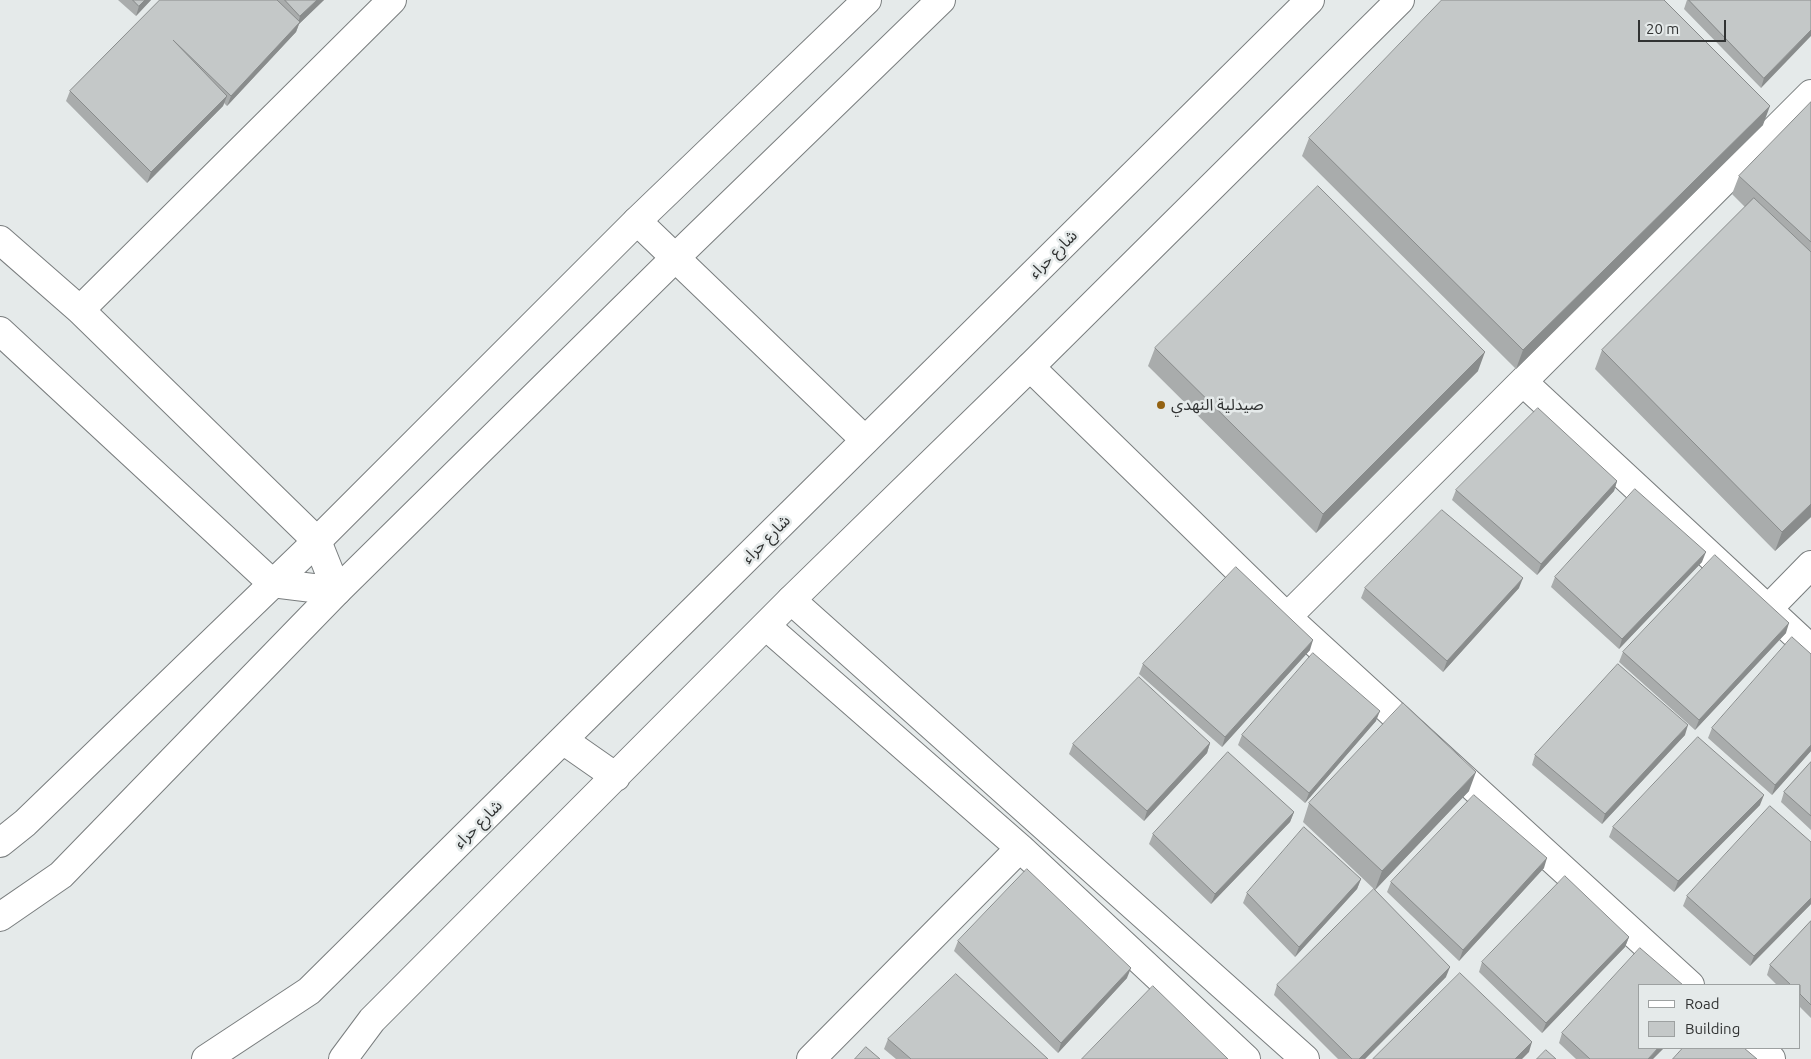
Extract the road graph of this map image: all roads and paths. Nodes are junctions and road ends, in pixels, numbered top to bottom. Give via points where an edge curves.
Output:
1 (392, 0) edge
2 (868, 0) edge
3 (941, 0) edge
4 (1310, 0) edge
5 (1400, 0) edge
6 (1811, 94) edge
7 (637, 221) junction
8 (0, 240) edge
9 (675, 258) junction
10 (80, 310) junction
11 (0, 331) edge
12 (1030, 367) junction
13 (1522, 382) junction
14 (865, 440) junction
15 (317, 540) junction
16 (1811, 565) edge
17 (272, 583) junction
18 (336, 592) junction
19 (791, 600) junction
20 (1768, 609) junction
21 (1287, 617) junction
22 (766, 626) junction
23 (1811, 649) edge
24 (563, 740) junction
25 (616, 778) junction
26 (0, 843) edge
27 (1020, 848) junction
28 (0, 917) edge
29 (1689, 984) edge
30 (1759, 1049) edge
31 (206, 1059) edge
32 (343, 1059) edge
33 (811, 1059) edge
34 (1246, 1059) edge
35 (1305, 1059) edge
36 (1771, 1059) edge

1 - 10 street
2 - 7 street
3 - 9 street
4 - 14 street, شارع حراء
5 - 12 street
6 - 13 street
7 - 9 street
7 - 15 street
8 - 10 street
9 - 14 street
9 - 18 street
10 - 15 street
11 - 17 street
12 - 19 street
12 - 21 street
13 - 20 street
13 - 21 street
14 - 24 street, شارع حراء
15 - 17 street
15 - 18 street
16 - 20 street
17 - 18 street
17 - 26 street via 25,823
18 - 28 street via 61,875
19 - 22 street
19 - 35 street
20 - 23 street
21 - 29 street
22 - 25 street
22 - 27 street
24 - 25 street
24 - 31 street, شارع حراء via 309,991
25 - 32 street via 372,1020
27 - 33 street
27 - 34 street
30 - 36 street

